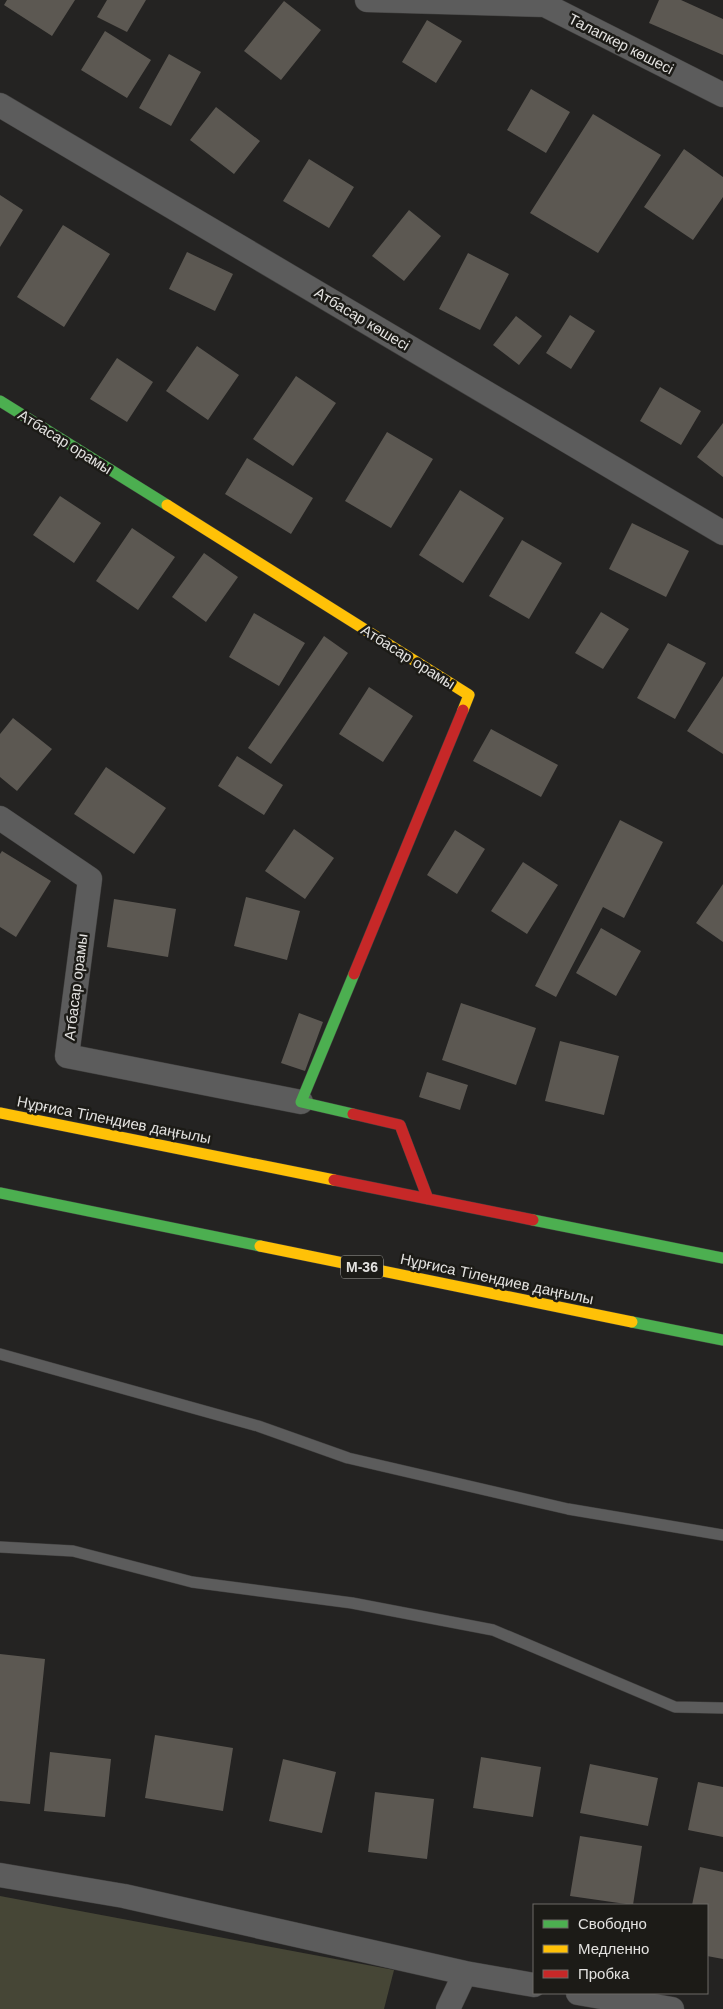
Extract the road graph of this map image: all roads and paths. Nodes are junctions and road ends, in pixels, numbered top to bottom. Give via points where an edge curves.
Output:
1 (366, 0) edge
2 (723, 95) edge
3 (0, 105) edge
4 (0, 401) edge
5 (723, 533) edge
6 (0, 818) edge
7 (301, 1102) junction
8 (0, 1113) edge
9 (0, 1193) edge
10 (428, 1199) junction
11 (723, 1258) edge
12 (723, 1340) edge
13 (0, 1354) edge
14 (723, 1535) edge
15 (0, 1547) edge
16 (723, 1708) edge
17 (0, 1875) edge
18 (466, 1973) junction
19 (533, 1985) edge
20 (584, 1994) edge
21 (448, 2009) edge
22 (672, 2009) edge

1 - 2 street, Талапкер көшесі via 545,6
3 - 5 street, Атбасар көшесі
4 - 7 main road, Атбасар орамы via 469,695
6 - 7 street, Атбасар орамы via 90,879 67,1056
7 - 10 main road, Атбасар орамы via 400,1125
8 - 10 main road, Нұрғиса Тілендиев даңғылы
9 - 12 main road, Нұрғиса Тілендиев даңғылы / M-36
10 - 11 main road, Нұрғиса Тілендиев даңғылы
13 - 14 lane via 258,1426 348,1458 568,1509
15 - 16 lane via 74,1552 192,1582 352,1604 493,1630 675,1707
17 - 18 street via 124,1896
18 - 19 street
18 - 21 street
20 - 22 street

